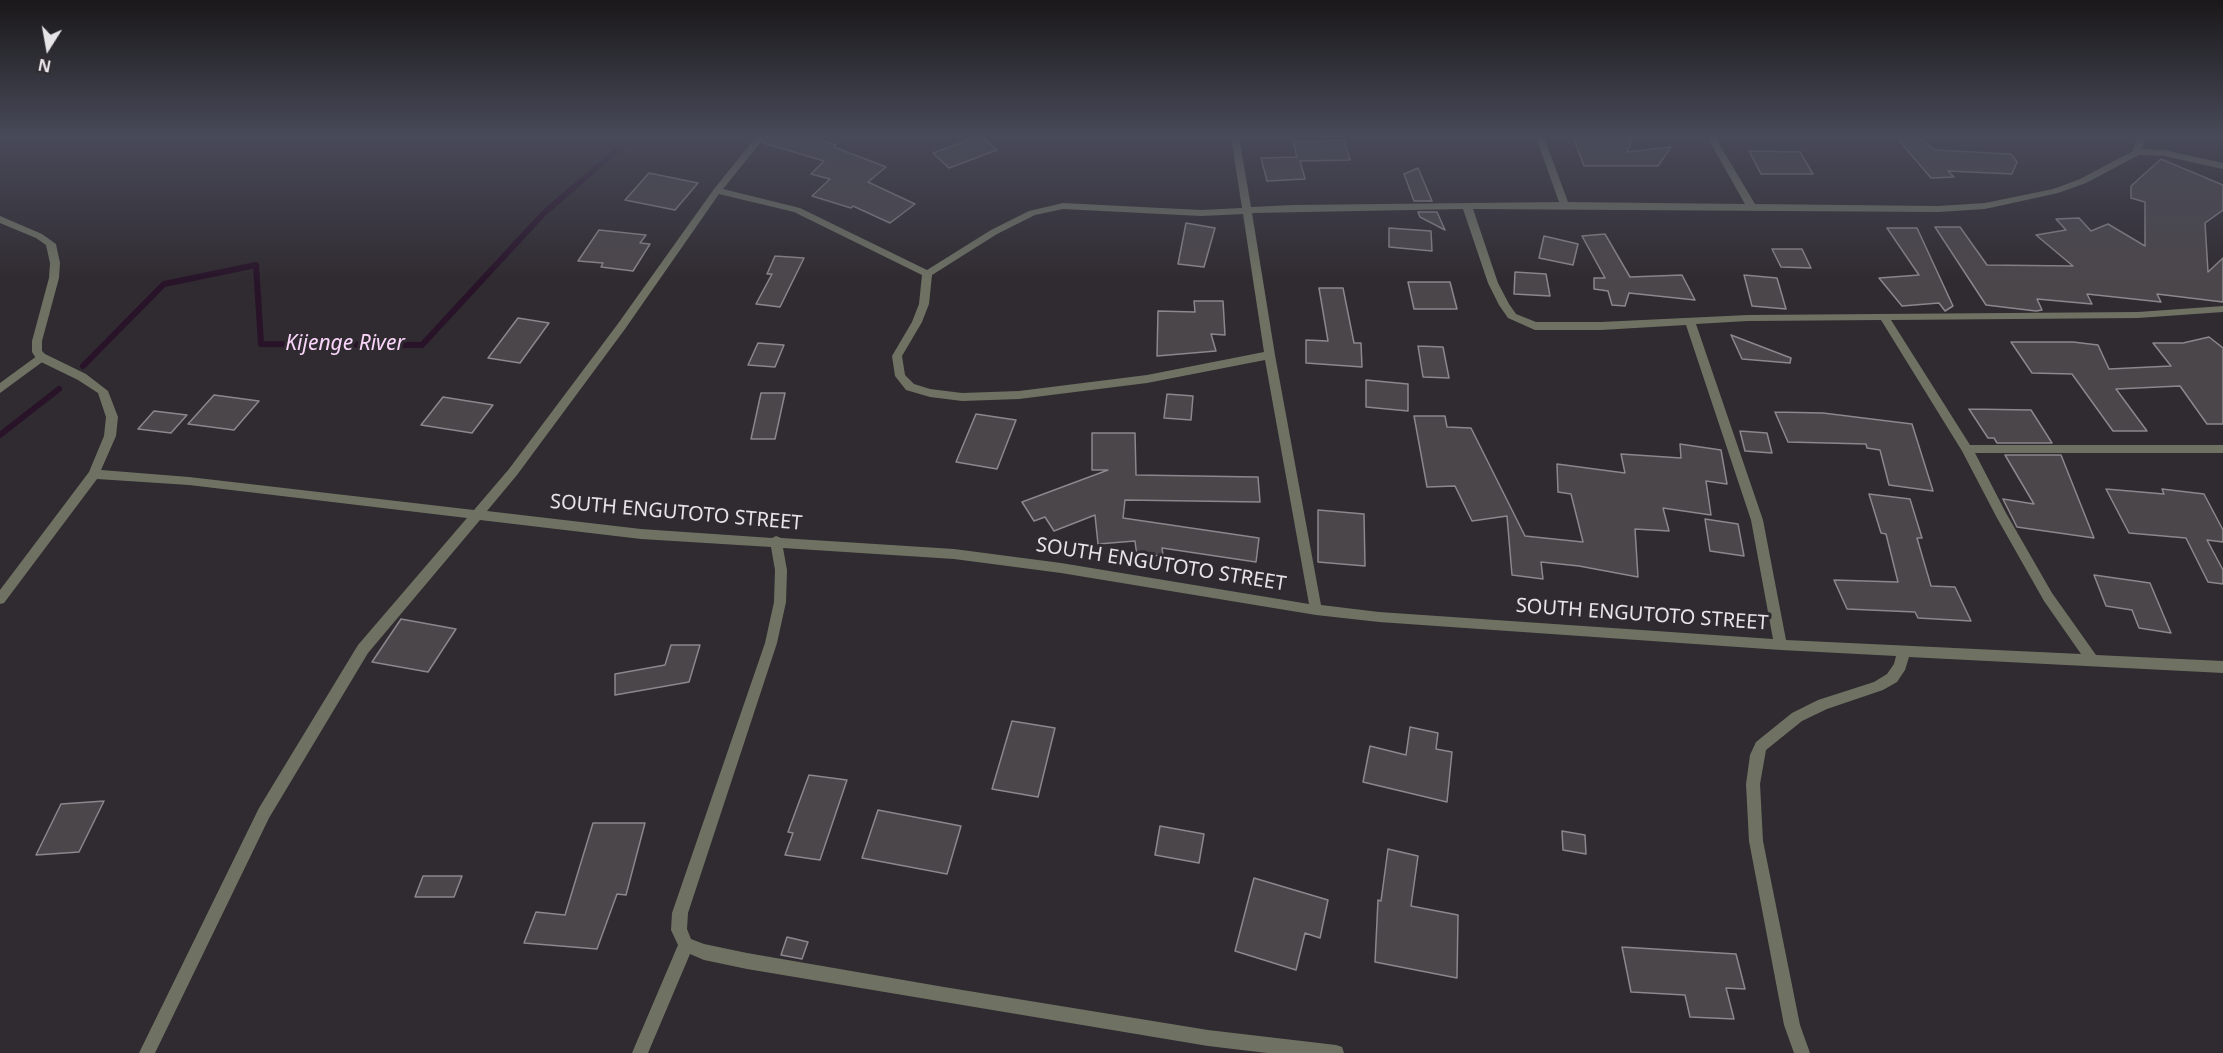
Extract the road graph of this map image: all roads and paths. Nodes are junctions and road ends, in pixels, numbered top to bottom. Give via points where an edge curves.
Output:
1 (721, 186) edge
2 (1244, 186) edge
3 (1558, 186) edge
4 (1740, 186) edge
5 (2065, 186) edge
6 (717, 191) junction
7 (1467, 206) junction
8 (1565, 206) junction
9 (1753, 208) junction
10 (1248, 209) junction
11 (0, 219) edge
12 (927, 274) junction
13 (2223, 309) edge
14 (1885, 319) junction
15 (1690, 322) junction
16 (1270, 355) junction
17 (41, 357) junction
18 (0, 389) edge
19 (1967, 449) junction
20 (2223, 449) edge
21 (94, 474) junction
22 (476, 515) junction
23 (776, 541) junction
24 (0, 599) edge
25 (1316, 610) junction
26 (1781, 645) junction
27 (1904, 652) junction
28 (2092, 660) junction
29 (2223, 668) edge
30 (686, 945) junction
31 (147, 1053) edge
32 (640, 1053) edge
33 (1336, 1053) edge
34 (1802, 1053) edge

1 - 6 street
2 - 10 street
3 - 8 street
4 - 9 street
5 - 9 street via 1985,206
6 - 12 street via 796,210
6 - 22 street via 621,327 513,472
7 - 8 street
7 - 10 street
7 - 15 street via 1498,294 1512,316 1522,322 1564,327
8 - 9 street
10 - 12 street via 1210,213 1071,206 1044,209 994,232
10 - 16 street
11 - 17 street via 51,244 56,263 37,341
12 - 16 street via 924,304 897,356 900,376 910,387 930,393 962,397 1019,395 1147,379
13 - 14 street via 2138,315
14 - 15 street via 1748,318
14 - 19 street
15 - 26 street via 1756,520
16 - 25 street
17 - 18 street
17 - 21 street via 103,391 112,417 111,436
19 - 20 street
19 - 28 street via 2048,597
21 - 22 street, SOUTH ENGUTOTO STREET via 201,482
21 - 24 street
22 - 23 street, SOUTH ENGUTOTO STREET via 641,534
22 - 31 street via 363,649 264,813
23 - 25 street, SOUTH ENGUTOTO STREET via 975,557
23 - 30 street via 781,570 780,602 771,643 680,913 679,930
25 - 26 street, SOUTH ENGUTOTO STREET
26 - 27 street, SOUTH ENGUTOTO STREET
27 - 28 street, SOUTH ENGUTOTO STREET
27 - 34 street via 1892,678 1797,717 1761,746 1757,755 1753,784 1756,841 1792,1025
28 - 29 street, SOUTH ENGUTOTO STREET
30 - 32 street
30 - 33 street via 747,961 944,995 1208,1038

